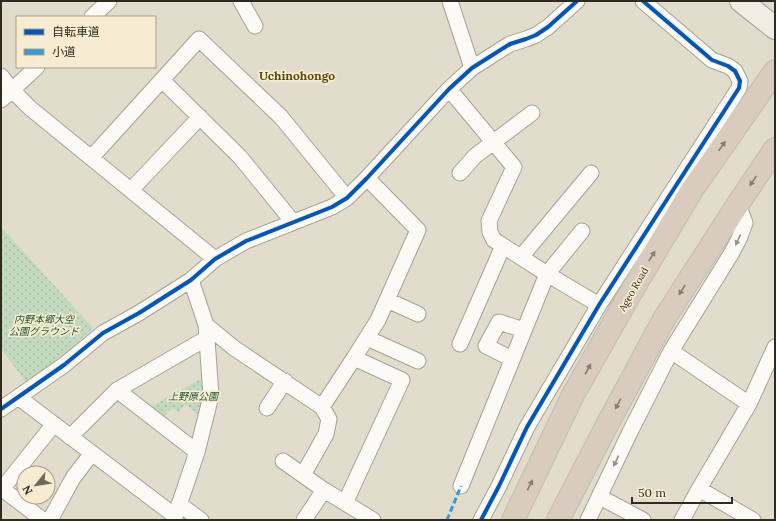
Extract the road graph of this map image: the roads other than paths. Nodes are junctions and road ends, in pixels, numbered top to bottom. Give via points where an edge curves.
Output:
1 (109, 1) edge
2 (241, 1) edge
3 (450, 1) edge
4 (577, 1) edge
5 (643, 1) edge
6 (741, 1) edge
7 (93, 16) edge
8 (255, 26) dead end
9 (775, 28) edge
10 (36, 68) edge
11 (472, 68) junction
12 (775, 70) edge
13 (1, 76) edge
14 (162, 80) junction
15 (449, 89) junction
16 (12, 90) junction
17 (1, 100) edge
18 (532, 113) dead end
19 (200, 117) junction
20 (493, 142) junction
21 (775, 149) edge
22 (92, 158) junction
23 (591, 172) dead end
24 (460, 173) dead end
25 (367, 178) junction
26 (131, 190) junction
27 (692, 190) junction
28 (347, 198) junction
29 (738, 204) junction
30 (655, 218) junction
31 (293, 222) junction
32 (582, 231) dead end
33 (503, 246) junction
34 (521, 257) junction
35 (215, 260) junction
36 (547, 274) junction
37 (190, 280) junction
38 (387, 300) junction
39 (599, 306) junction
40 (418, 314) dead end
41 (524, 330) junction
42 (206, 331) junction
43 (366, 338) junction
44 (460, 344) dead end
45 (775, 347) edge
46 (671, 351) junction
47 (354, 358) junction
48 (512, 359) junction
49 (418, 361) dead end
50 (285, 381) junction
51 (117, 390) junction
52 (18, 397) junction
53 (749, 404) junction
54 (322, 407) junction
55 (267, 408) dead end
56 (1, 409) edge
57 (54, 424) junction
58 (70, 437) junction
59 (197, 452) junction
60 (92, 453) junction
61 (283, 461) dead end
62 (303, 474) junction
63 (461, 486) dead end
64 (2, 489) edge
65 (699, 489) junction
66 (324, 490) junction
67 (600, 497) junction
68 (345, 503) junction
69 (176, 513) edge
70 (43, 520) edge
71 (50, 520) edge
72 (200, 520) edge
73 (304, 520) edge
74 (373, 520) edge
75 (481, 520) edge
76 (513, 520) edge
77 (558, 520) edge
78 (588, 520) edge
79 (643, 520) edge
80 (682, 520) edge
81 (753, 520) edge

1 - 7 street
2 - 8 street
3 - 11 street
4 - 11 street via 548,27 531,37 510,44
5 - 30 street via 712,60 735,71 740,81 739,88
6 - 9 street
10 - 16 street
11 - 15 street
27 -> 12 highway, Ageo Road
13 - 16 street
14 - 19 street
14 - 22 street
14 - 28 street via 199,39 281,117
15 - 20 street
15 - 25 street
16 - 17 street
16 - 22 street via 30,108
18 - 20 street
19 - 26 street
19 - 31 street via 240,157
20 - 24 street via 475,156
20 - 33 street via 514,168 489,221 494,240
21 -> 29 highway
22 - 26 street
23 - 34 street
25 - 28 street
25 - 38 street via 418,230
26 - 35 street
27 - 30 street
76 -> 27 highway, Ageo Road via 573,395
28 - 31 street via 332,207
29 -> 46 street via 745,222 739,239
29 -> 77 highway via 664,319
30 - 39 street
31 - 35 street via 246,241
32 - 36 street
33 - 34 street
33 - 44 street
34 - 36 street
35 - 37 street
36 - 39 street
36 - 41 street
37 - 42 street
37 - 52 street via 103,333 64,365
38 - 40 street
38 - 43 street
39 - 75 street via 527,427
41 - 48 street
41 - 48 street via 498,322 486,346
42 - 50 street
42 - 51 street
42 - 59 street via 211,396
43 - 47 street
43 - 49 street
45 - 53 street
46 - 53 street
46 -> 67 street
47 - 54 street
47 - 68 street via 402,380
48 - 63 street
50 - 54 street
50 - 55 street
51 - 58 street
51 - 59 street
52 - 56 street
52 - 57 street
53 - 65 street
54 - 62 street via 328,419 326,434
57 - 58 street
57 - 64 street
58 - 60 street
59 - 69 street
60 - 69 street
60 - 71 street via 73,478
61 - 62 street
62 - 66 street
64 - 70 street
65 - 80 street
65 - 81 street
66 - 68 street
66 - 73 street
67 - 78 street
67 - 79 street
68 - 74 street
69 - 72 street

